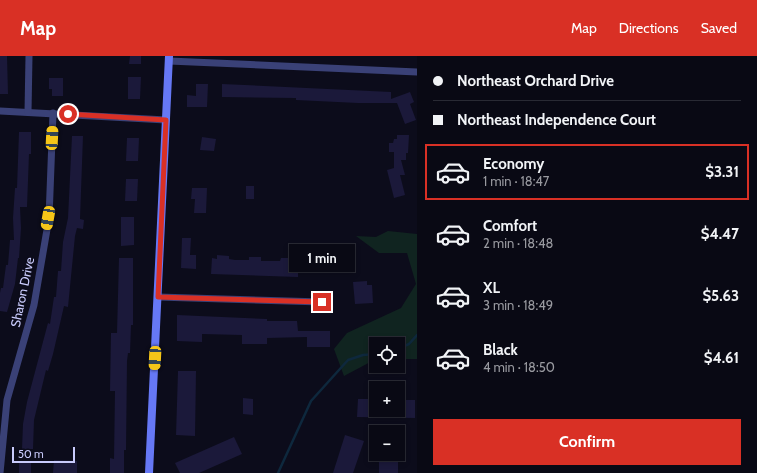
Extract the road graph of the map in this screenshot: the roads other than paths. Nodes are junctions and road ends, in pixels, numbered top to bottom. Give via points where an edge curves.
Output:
1 (29, 56) edge
2 (169, 59) edge
3 (417, 72) edge
4 (0, 111) edge
5 (28, 112) junction
6 (54, 113) junction
7 (166, 120) junction
8 (158, 297) junction
9 (322, 302) dead end
10 (0, 473) edge
11 (149, 473) edge

1 - 5 street
2 - 3 street
2 - 7 street
4 - 5 street
5 - 6 street
6 - 7 street
6 - 10 street, Sharon Drive via 48,218 34,305 7,400
7 - 8 street
8 - 9 street
8 - 11 street

